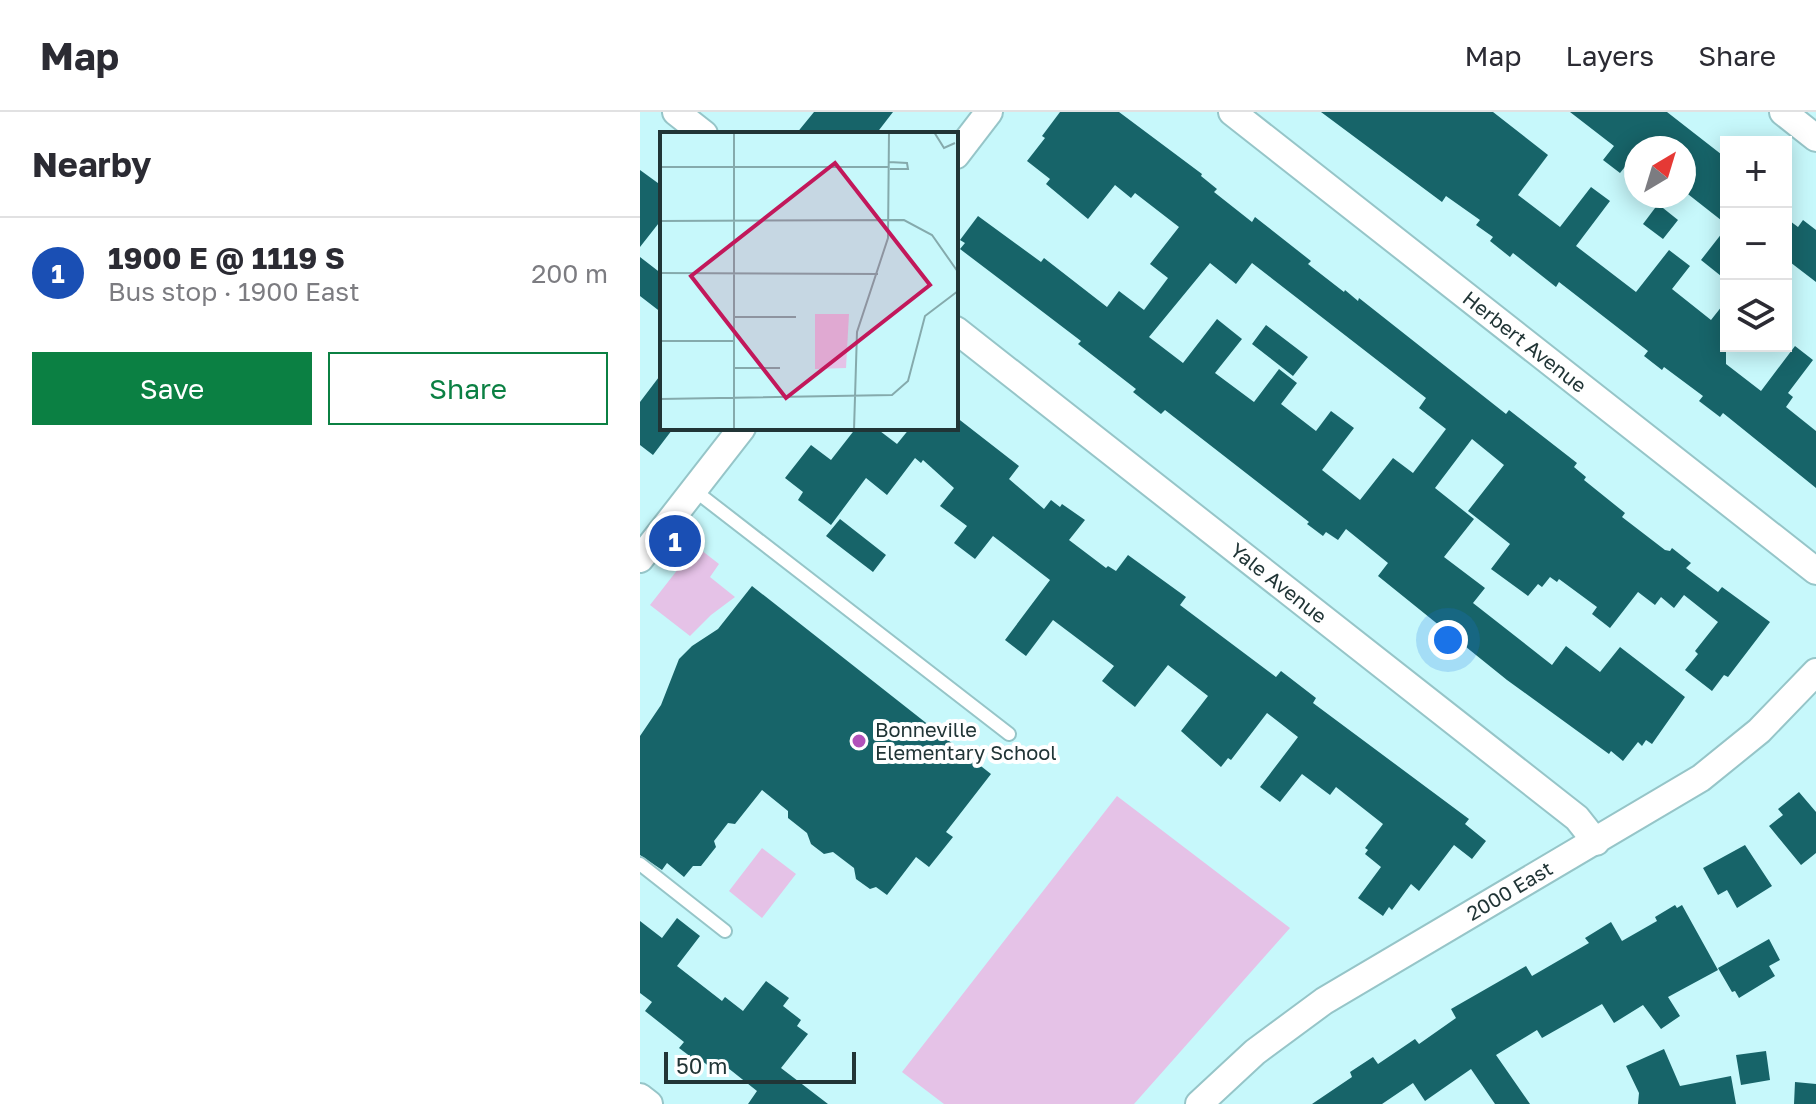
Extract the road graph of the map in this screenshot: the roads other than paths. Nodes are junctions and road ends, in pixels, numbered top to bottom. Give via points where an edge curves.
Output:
1 (676, 112) edge
2 (989, 112) edge
3 (1232, 112) edge
4 (1783, 112) edge
5 (701, 132) edge
6 (1816, 138) edge
7 (958, 152) edge
8 (958, 332) edge
9 (740, 430) edge
10 (694, 490) junction
11 (640, 559) edge
12 (1816, 571) edge
13 (1816, 672) edge
14 (1009, 734) dead end
15 (1596, 842) junction
16 (640, 864) edge
17 (725, 931) dead end
18 (640, 1097) edge
19 (649, 1104) edge
20 (1199, 1104) edge

1 - 5 street
2 - 7 street
3 - 12 street, Herbert Avenue
4 - 6 street
8 - 15 street, Yale Avenue via 1577,818
9 - 10 street
10 - 11 street
10 - 14 lane
13 - 15 street, 2000 East via 1731,755
15 - 20 street, 2000 East via 1324,1001 1255,1052
16 - 17 lane
18 - 19 street

